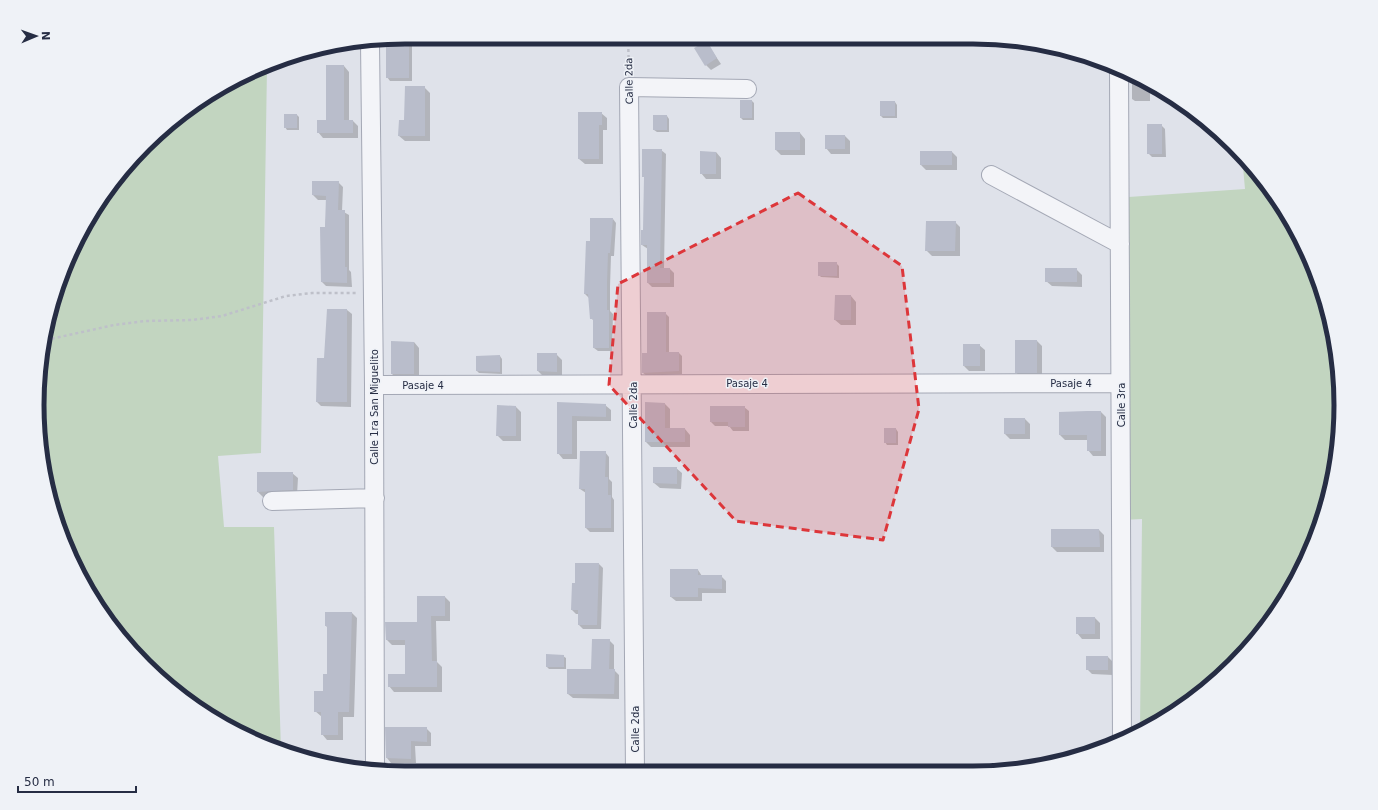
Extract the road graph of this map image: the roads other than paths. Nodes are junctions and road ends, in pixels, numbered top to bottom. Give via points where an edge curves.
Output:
1 (370, 46) edge
2 (1119, 75) edge
3 (747, 88) dead end
4 (991, 175) dead end
5 (1120, 244) junction
6 (1120, 383) junction
7 (632, 384) junction
8 (374, 386) junction
9 (375, 498) junction
10 (272, 501) dead end
11 (1122, 734) edge
12 (375, 764) edge
13 (635, 766) edge

1 - 8 street, Calle 1ra San Miguelito
2 - 5 street, Calle 3ra
3 - 7 street, Calle 2da via 629,88
4 - 5 street
5 - 6 street, Calle 3ra
6 - 7 street, Pasaje 4
6 - 11 street, Calle 3ra
7 - 8 street, Pasaje 4
7 - 13 street, Calle 2da
8 - 9 street, Calle 1ra San Miguelito
9 - 10 street
9 - 12 street, Calle 1ra San Miguelito

